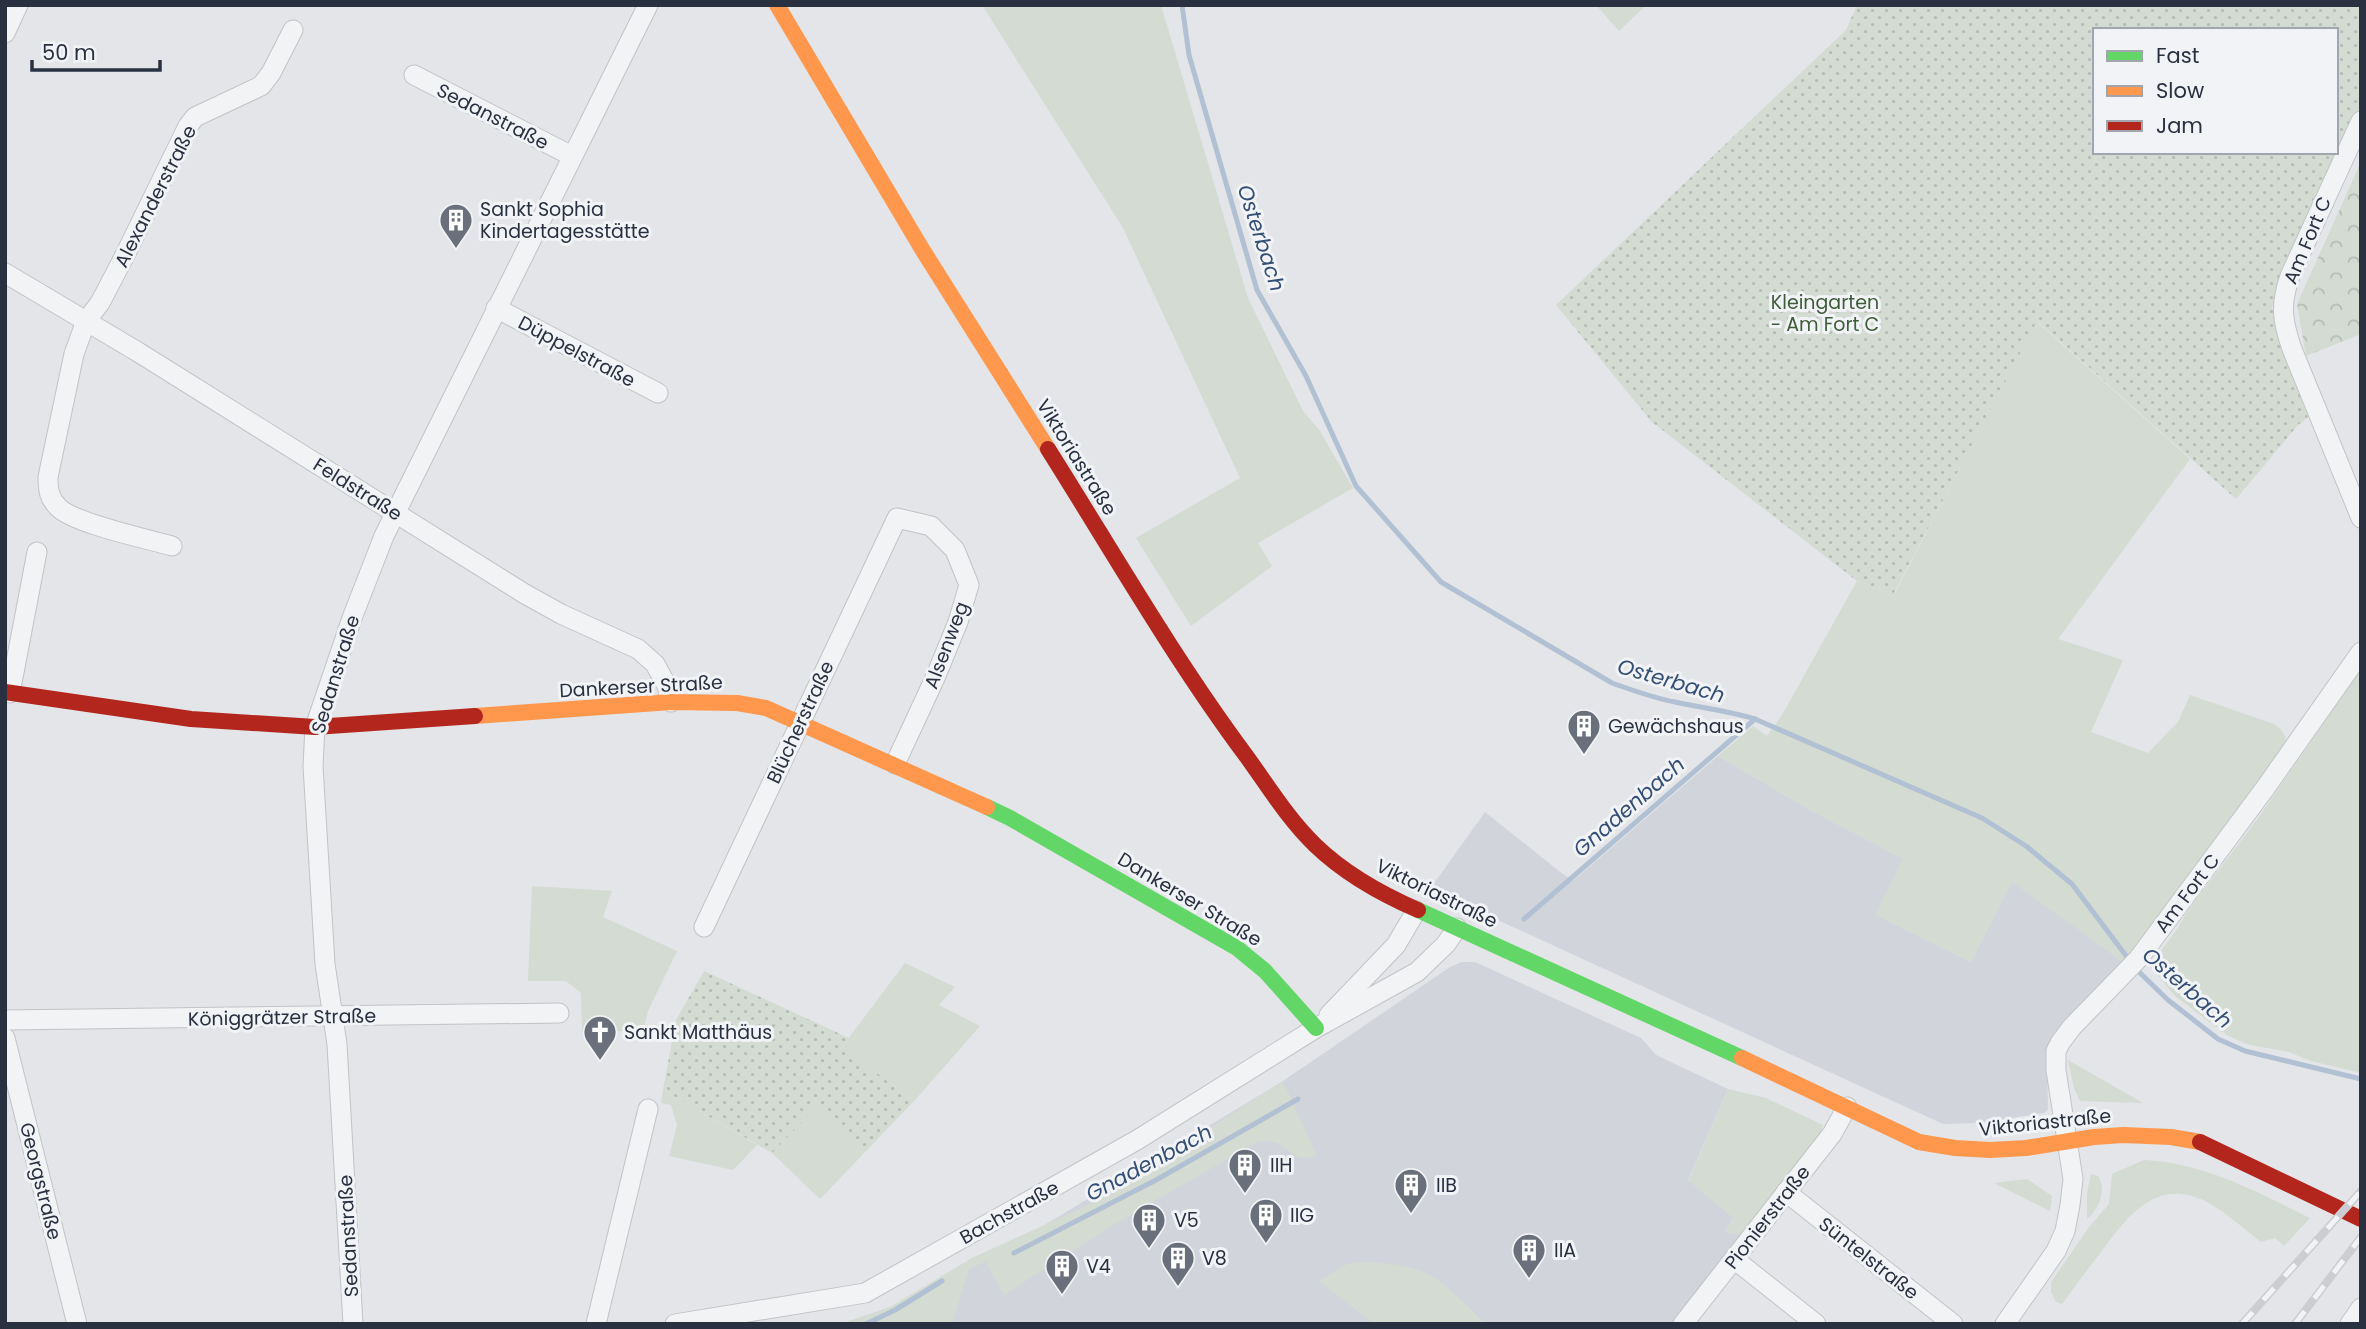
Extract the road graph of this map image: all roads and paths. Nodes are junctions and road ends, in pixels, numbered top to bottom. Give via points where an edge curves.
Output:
1 (18, 5) edge
2 (648, 5) edge
3 (777, 5) edge
4 (293, 30) dead end
5 (5, 33) edge
6 (414, 75) dead end
7 (2361, 121) edge
8 (572, 156) junction
9 (5, 273) edge
10 (496, 308) junction
11 (86, 320) junction
12 (659, 393) dead end
13 (394, 512) junction
14 (897, 518) joint
15 (2361, 519) edge
16 (172, 546) dead end
17 (37, 552) dead end
18 (2361, 652) edge
19 (8, 692) edge
20 (671, 702) junction
21 (800, 722) junction
22 (315, 727) junction
23 (895, 764) junction
24 (1416, 911) junction
25 (704, 927) dead end
26 (1457, 928) junction
27 (559, 1013) dead end
28 (334, 1017) junction
29 (5, 1020) edge
30 (1316, 1028) junction
31 (5, 1038) edge
32 (1847, 1107) junction
33 (648, 1109) dead end
34 (2066, 1143) junction
35 (1786, 1192) junction
36 (2361, 1219) edge
37 (1734, 1259) junction
38 (2361, 1308) edge
39 (77, 1324) edge
40 (354, 1324) edge
41 (596, 1324) edge
42 (676, 1324) edge
43 (1683, 1324) edge
44 (1815, 1324) edge
45 (1952, 1324) edge
46 (2005, 1324) edge
47 (2350, 1324) edge

1 - 5 street
2 - 8 street, Sedanstraße
3 - 24 main road, Viktoriastraße via 922,249 1214,714 1315,845 1370,886
4 - 11 street, Alexanderstraße via 261,86 195,117 188,126 100,303
6 - 8 street, Sedanstraße
7 - 15 street, Am Fort C via 2282,302 2292,349
8 - 10 street, Sedanstraße
9 - 11 street, Feldstraße
10 - 12 street, Düppelstraße
10 - 13 street, Sedanstraße
11 - 13 street, Feldstraße
11 - 16 street, Alexanderstraße via 74,354 48,477 49,495 60,510 75,517
13 - 20 street, Feldstraße via 561,614 638,649 655,664
13 - 22 street, Sedanstraße
14 - 21 street, Blücherstraße
14 - 23 street, Alsenweg via 931,526 955,550 969,585 958,622
17 - 19 street
18 - 34 street, Am Fort C via 2135,963 2072,1027 2056,1051
19 - 22 main road, Dankerser Straße via 191,719
20 - 21 main road, Dankerser Straße via 737,703 766,708
20 - 22 main road, Dankerser Straße
21 - 23 main road, Dankerser Straße
21 - 25 street, Blücherstraße
22 - 28 street, Sedanstraße via 313,766 325,964
23 - 30 main road, Dankerser Straße via 1010,818 1237,948 1265,971
24 - 26 main road, Viktoriastraße
24 - 30 street, Bachstraße via 1396,945
26 - 30 street, Bachstraße via 1417,972
26 - 32 main road, Viktoriastraße
27 - 28 street, Königgrätzer Straße
28 - 29 street, Königgrätzer Straße
28 - 40 street, Sedanstraße
30 - 42 street, Bachstraße via 1137,1140 865,1293
31 - 39 street, Georgstraße
32 - 34 main road, Viktoriastraße via 1919,1142 1945,1148 1987,1152
32 - 35 street, Pionierstraße via 1832,1134
33 - 41 street
34 - 36 main road, Viktoriastraße via 2098,1136 2169,1135 2195,1140
34 - 46 street, Am Fort C via 2073,1178 2065,1231
35 - 37 street, Pionierstraße
35 - 45 street, Süntelstraße
37 - 43 street, Pionierstraße
37 - 44 street
38 - 47 street

